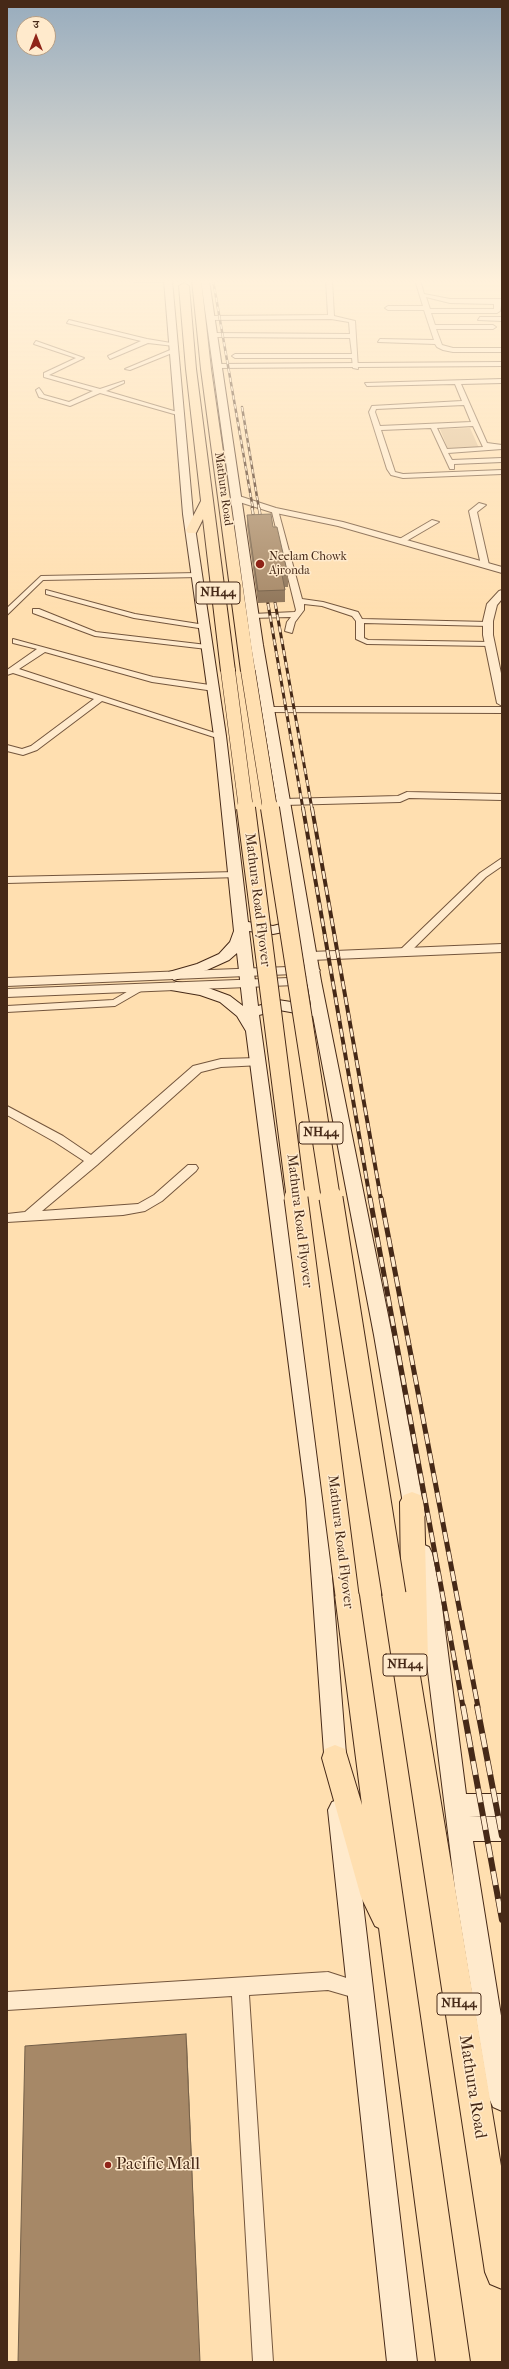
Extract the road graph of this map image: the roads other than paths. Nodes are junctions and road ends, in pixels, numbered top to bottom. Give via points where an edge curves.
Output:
1 (39, 390) dead end
2 (100, 391) joint
3 (179, 391) edge
4 (194, 391) edge
5 (210, 391) edge
6 (221, 391) edge
7 (461, 391) edge
8 (466, 403) junction
9 (224, 412) junction
10 (181, 414) junction
11 (475, 424) junction
12 (433, 426) junction
13 (377, 428) junction
14 (217, 442) junction
15 (502, 447) edge
16 (493, 448) junction
17 (444, 451) junction
18 (502, 460) edge
19 (449, 462) junction
20 (502, 472) edge
21 (454, 474) junction
22 (236, 498) junction
23 (482, 505) dead end
24 (208, 508) junction
25 (274, 510) junction
26 (435, 522) dead end
27 (192, 530) junction
28 (400, 541) junction
29 (485, 565) junction
30 (502, 570) edge
31 (197, 575) junction
32 (49, 592) dead end
33 (502, 593) edge
34 (299, 601) junction
35 (240, 604) junction
36 (36, 611) dead end
37 (7, 613) edge
38 (297, 614) junction
39 (253, 616) junction
40 (360, 621) junction
41 (488, 624) junction
42 (204, 627) junction
43 (289, 631) dead end
44 (16, 641) dead end
45 (490, 644) junction
46 (257, 645) junction
47 (207, 647) junction
48 (42, 650) junction
49 (9, 672) edge
50 (214, 688) junction
51 (99, 699) junction
52 (502, 703) edge
53 (268, 710) junction
54 (502, 710) edge
55 (220, 736) junction
56 (7, 748) edge
57 (502, 797) edge
58 (284, 802) junction
59 (502, 861) edge
60 (237, 875) junction
61 (7, 880) edge
62 (304, 920) junction
63 (242, 927) junction
64 (502, 948) edge
65 (404, 952) junction
66 (28, 969) dead end
67 (313, 969) junction
68 (247, 978) junction
69 (175, 981) junction
70 (12, 982) edge
71 (136, 989) junction
72 (7, 993) edge
73 (7, 1009) edge
74 (321, 1013) junction
75 (253, 1024) junction
76 (258, 1062) junction
77 (7, 1110) edge
78 (93, 1162) junction
79 (192, 1168) dead end
80 (29, 1216) junction
81 (7, 1218) edge
82 (412, 1502) junction
83 (416, 1736) junction
84 (335, 1758) junction
85 (456, 1805) junction
86 (502, 1805) edge
87 (459, 1829) junction
88 (502, 1829) edge
89 (392, 1928) junction
90 (240, 1988) junction
91 (359, 1990) junction
92 (7, 2001) edge
93 (502, 2098) edge
94 (502, 2272) edge
95 (263, 2362) edge
96 (402, 2362) edge
97 (453, 2362) edge

1 - 2 street via 41,396 70,404
2 - 10 street
3 - 10 main road
4 - 24 highway, Mathura Road / NH44
5 - 14 highway, Mathura Road / NH44
6 - 9 main road
7 - 8 street
8 - 11 street
8 - 13 street via 377,406 372,409
9 - 14 highway
9 - 22 main road
10 - 27 main road via 188,514
11 - 12 street
11 - 16 street via 484,445
12 - 13 street
12 - 17 street
13 - 21 street via 393,474
14 - 35 highway, Mathura Road / NH44
15 - 16 street
16 - 17 street
17 - 19 street
18 - 19 street
19 - 21 street
20 - 21 street
22 - 25 street
22 - 39 main road
23 - 29 street via 473,511
24 - 27 highway
24 - 89 highway, Mathura Road Flyover / NH44, bridge
25 - 28 street
25 - 34 street
26 - 28 street
27 - 31 main road
28 - 29 street
29 - 30 street
31 - 37 street via 41,578
31 - 42 main road
32 - 42 street via 134,616
33 - 41 street via 492,604
34 - 38 street via 300,610
34 - 40 street via 323,604 349,612 359,616
35 - 46 highway
35 - 83 highway, Mathura Road Flyover / NH44, bridge via 248,671
36 - 47 street via 95,634
38 - 39 street
38 - 43 street via 290,622
39 - 46 main road
40 - 41 street
40 - 45 street via 359,636 367,642
41 - 45 street
42 - 47 main road
44 - 48 street
45 - 52 street
46 - 53 main road
47 - 50 main road
48 - 49 street
48 - 50 street via 152,678
49 - 51 street
50 - 55 main road
51 - 55 street
51 - 56 street via 34,748 23,752
53 - 54 street
53 - 58 main road
55 - 60 main road
57 - 58 street via 406,795 400,798
58 - 62 main road
59 - 65 street via 483,875
60 - 61 street
60 - 63 main road
62 - 63 main road via 298,926 273,930
62 - 67 main road
63 - 68 main road
63 - 69 main road via 237,944 224,957
64 - 65 street
65 - 67 street
66 - 70 street
67 - 68 street
67 - 74 main road
68 - 69 street
68 - 75 main road
69 - 70 street
69 - 71 street
69 - 75 main road via 225,999
71 - 72 street
71 - 73 street via 115,1003
74 - 75 main road via 278,1005 261,1009
74 - 82 main road via 383,1335
75 - 76 main road
76 - 78 street via 221,1063 197,1069
76 - 84 main road via 316,1498
77 - 78 street via 59,1139
78 - 80 street
79 - 80 street via 158,1198 141,1208
80 - 81 street
82 - 83 highway
82 - 85 main road via 429,1591
83 - 94 highway, Mathura Road / NH44
84 - 89 highway via 374,1897
84 - 91 main road
85 - 86 main road
85 - 87 main road
87 - 88 main road
87 - 93 main road
89 - 97 highway, NH44
90 - 91 street via 328,1980
90 - 92 street
90 - 95 street
91 - 96 main road

